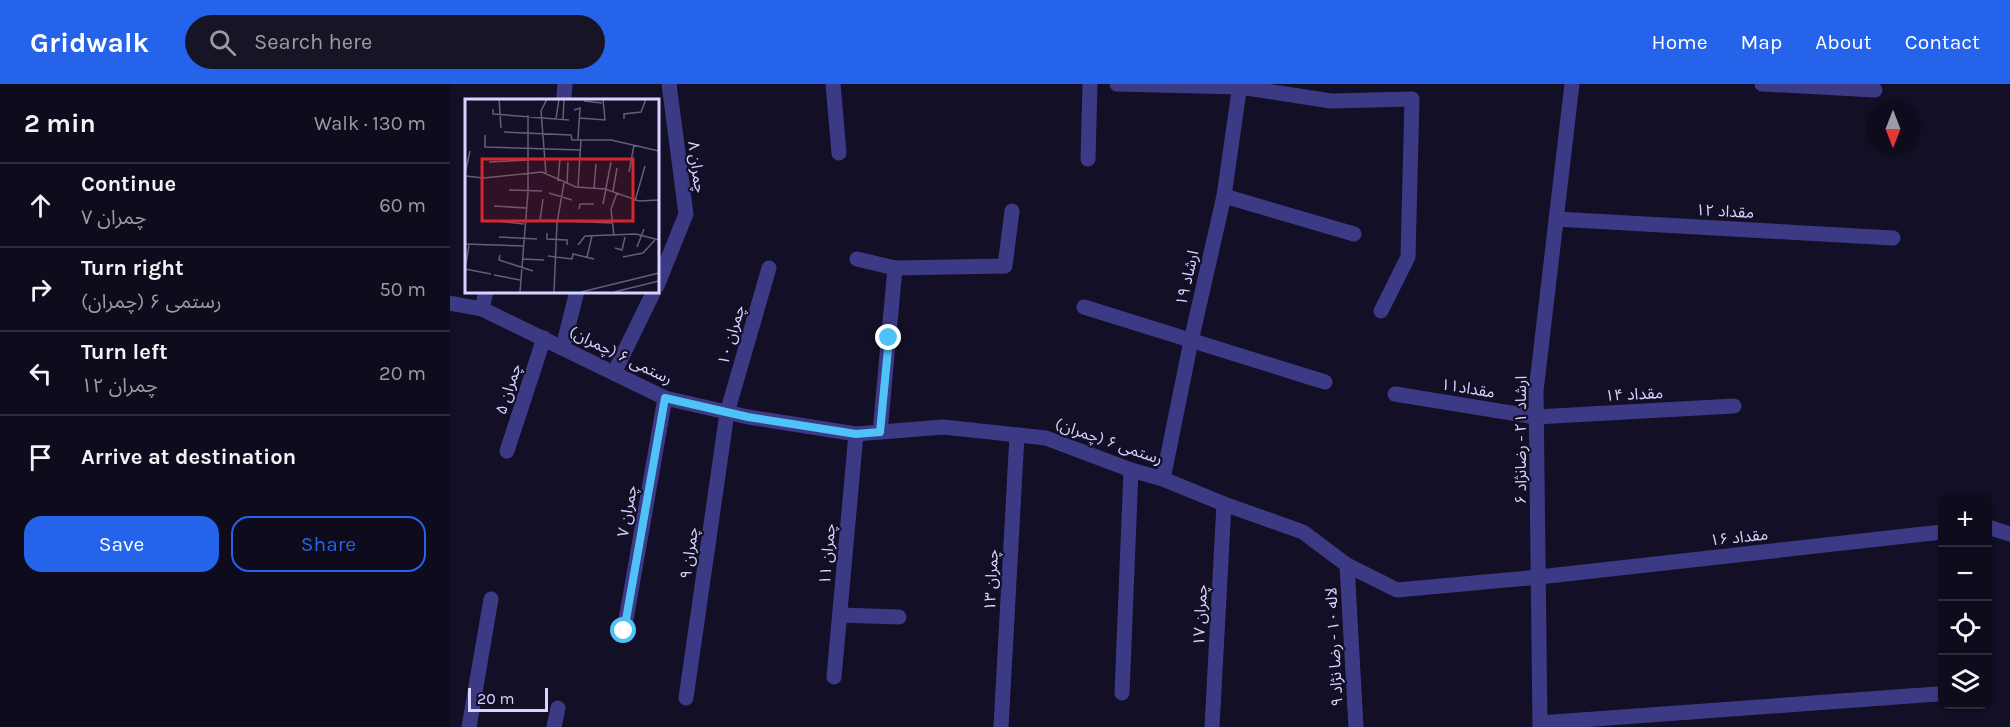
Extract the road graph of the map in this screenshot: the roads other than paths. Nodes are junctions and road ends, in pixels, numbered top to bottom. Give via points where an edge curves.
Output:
1 (669, 84) edge
2 (833, 84) edge
3 (1090, 84) edge
4 (1117, 84) edge
5 (1572, 84) edge
6 (1761, 84) edge
7 (1240, 86) edge
8 (1875, 90) dead end
9 (839, 153) dead end
10 (1088, 159) dead end
11 (1224, 196) junction
12 (1012, 211) dead end
13 (1556, 219) junction
14 (1354, 234) dead end
15 (1893, 238) dead end
16 (857, 259) dead end
17 (769, 268) dead end
18 (896, 268) junction
19 (658, 284) edge
20 (486, 292) edge
21 (576, 292) edge
22 (654, 292) edge
23 (450, 303) edge
24 (1084, 307) dead end
25 (482, 309) junction
26 (1381, 311) dead end
27 (544, 338) junction
28 (1191, 341) junction
29 (563, 347) junction
30 (614, 373) junction
31 (1325, 382) dead end
32 (1395, 394) dead end
33 (665, 398) junction
34 (1734, 406) dead end
35 (727, 413) junction
36 (1536, 417) junction
37 (880, 432) junction
38 (856, 434) junction
39 (1017, 435) junction
40 (507, 451) dead end
41 (1131, 470) junction
42 (1163, 479) junction
43 (1224, 504) junction
44 (1992, 528) edge
45 (1938, 532) edge
46 (2010, 534) edge
47 (1347, 566) junction
48 (1539, 578) junction
49 (491, 599) dead end
50 (840, 615) junction
51 (899, 617) dead end
52 (624, 631) dead end
53 (834, 677) dead end
54 (1122, 693) dead end
55 (1937, 694) dead end
56 (686, 698) dead end
57 (558, 708) dead end
58 (1540, 725) edge
59 (469, 727) edge
60 (554, 727) edge
61 (1001, 727) edge
62 (1212, 727) edge
63 (1356, 727) edge

1 - 19 street, چمران ۸ via 686,214
2 - 9 street
3 - 10 street
4 - 7 street
5 - 13 street, ارشاد ۲۱ - رضانژاد ۶
6 - 8 street
7 - 11 street, ارشاد ۱۹
7 - 26 street via 1331,101 1412,99 1408,257
11 - 14 street
11 - 28 street, ارشاد ۱۹
12 - 18 street via 1005,266
13 - 15 street, مقداد ۱۲
13 - 36 street, ارشاد ۲۱ - رضانژاد ۶
16 - 18 street
17 - 35 street, چمران ۱۰
18 - 37 street
20 - 25 street
21 - 29 street
22 - 30 street
23 - 25 street, رستمی ۶ (چمران)
24 - 28 street
25 - 27 street, رستمی ۶ (چمران)
27 - 29 street, رستمی ۶ (چمران)
27 - 40 street, چمران ۵
28 - 31 street
28 - 42 street, ارشاد ۱۹
29 - 30 street, رستمی ۶ (چمران)
30 - 33 street, رستمی ۶ (چمران)
32 - 36 street, مقداد۱۱
33 - 35 street, رستمی ۶ (چمران)
33 - 52 street, چمران ۷
34 - 36 street, مقداد ۱۴
35 - 38 street, رستمی ۶ (چمران)
35 - 56 street, چمران ۹
36 - 48 street, ارشاد ۲۱ - رضانژاد ۶
37 - 38 street, رستمی ۶ (چمران)
37 - 39 street, رستمی ۶ (چمران) via 943,427
38 - 50 street, چمران ۱۱
39 - 41 street, رستمی ۶ (چمران) via 1046,438
39 - 61 street, چمران ۱۳
41 - 42 street, رستمی ۶ (چمران)
41 - 54 street
42 - 43 street, رستمی ۶ (چمران)
43 - 47 street, رستمی ۶ (چمران) via 1303,532
43 - 62 street, چمران ۱۷
44 - 46 street
45 - 48 street, مقداد ۱۶
47 - 48 street, رستمی ۶ (چمران) via 1396,590
47 - 63 street, لاله ۱۰ - رضا نژاد ۹
48 - 58 street, ارشاد ۲۱ - رضانژاد ۶
49 - 59 street
50 - 51 street
50 - 53 street, چمران ۱۱
55 - 58 street
57 - 60 street

